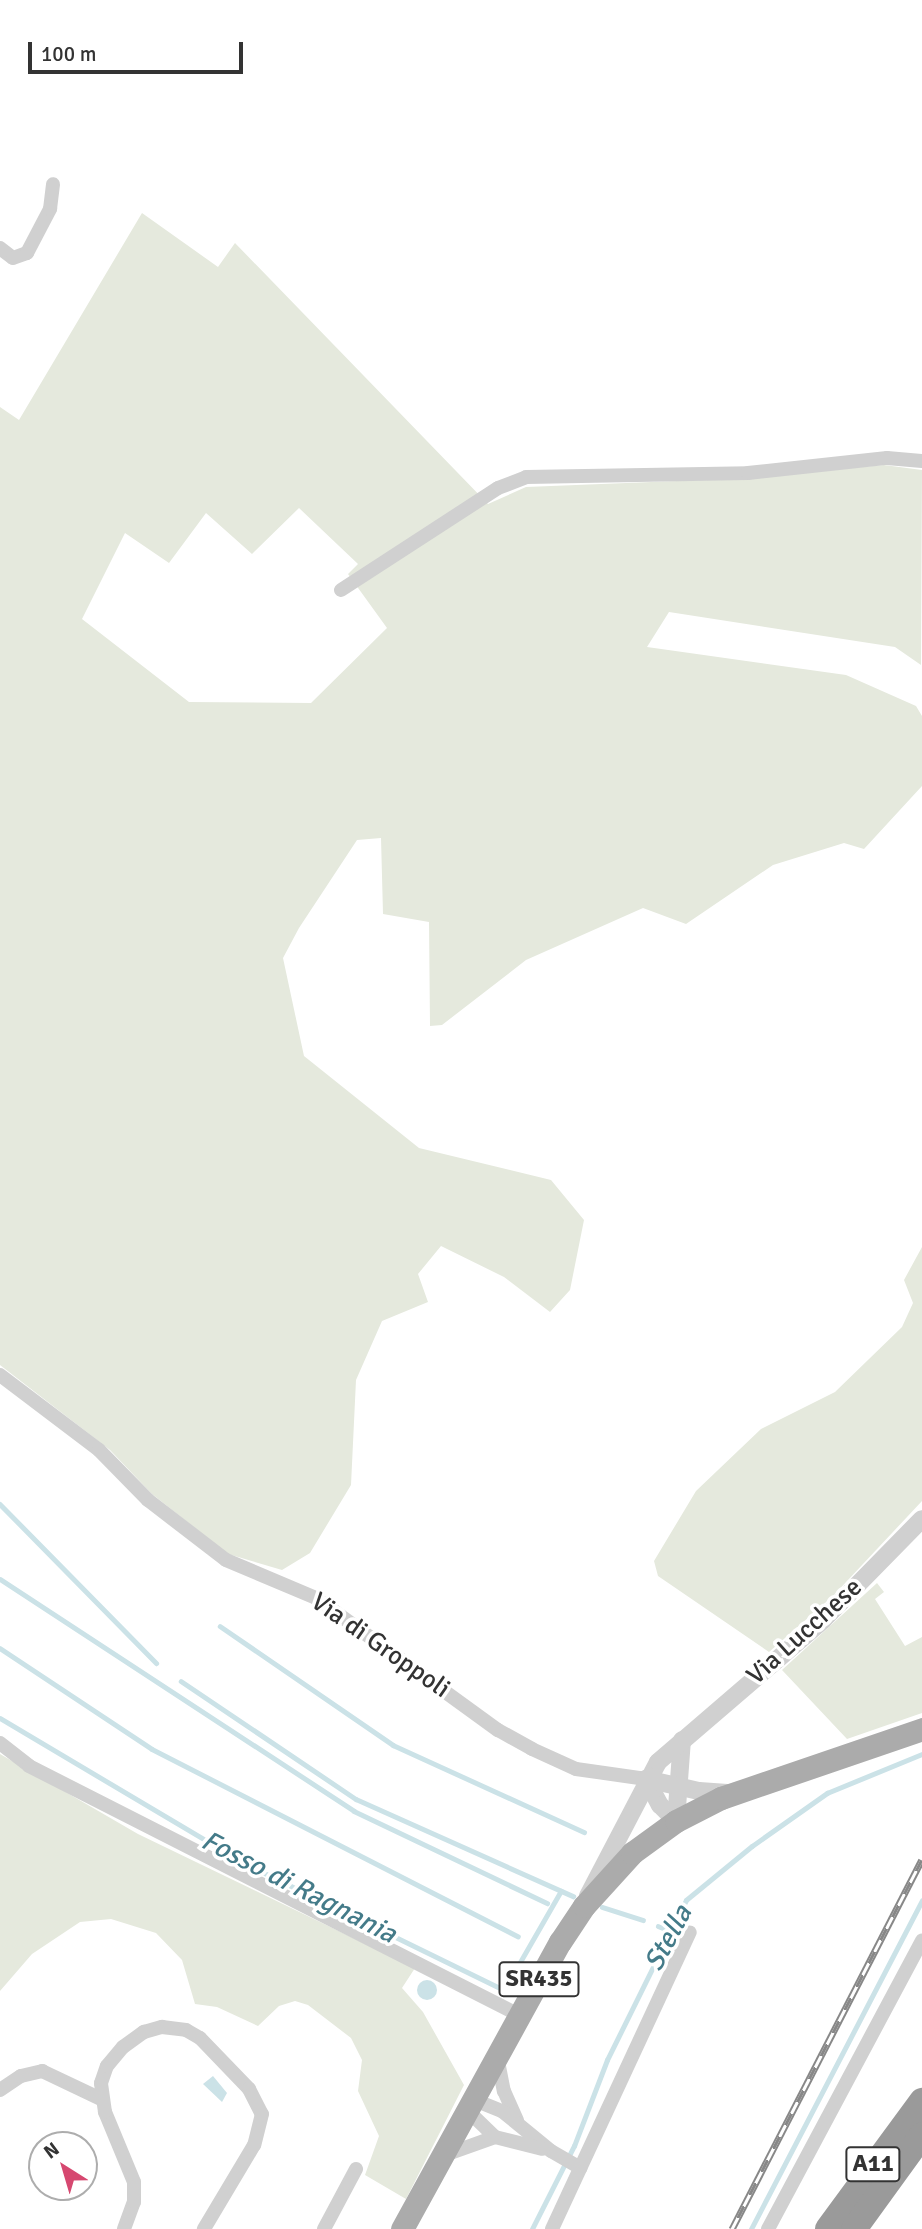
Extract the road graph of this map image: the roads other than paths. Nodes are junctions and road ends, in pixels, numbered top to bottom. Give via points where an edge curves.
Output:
1 (53, 184) dead end
2 (0, 248) edge
3 (922, 461) edge
4 (341, 590) dead end
5 (0, 1375) edge
6 (922, 1519) edge
7 (922, 1729) edge
8 (682, 1740) junction
9 (0, 1743) edge
10 (646, 1779) junction
11 (680, 1786) junction
12 (735, 1793) junction
13 (676, 1821) junction
14 (583, 1906) junction
15 (690, 1932) dead end
16 (922, 1940) edge
17 (519, 2015) junction
18 (496, 2054) junction
19 (0, 2090) edge
20 (102, 2099) junction
21 (922, 2101) edge
22 (469, 2104) junction
23 (519, 2124) junction
24 (922, 2135) edge
25 (495, 2137) junction
26 (554, 2153) junction
27 (441, 2157) junction
28 (578, 2167) junction
29 (356, 2169) dead end
30 (124, 2229) edge
31 (204, 2229) edge
32 (324, 2229) edge
33 (402, 2229) edge
34 (552, 2229) edge
35 (768, 2229) edge
36 (828, 2229) edge
37 (854, 2229) edge

1 - 2 street via 50,209 27,253 13,258
3 - 4 street via 887,458 748,473 526,477 498,488
5 - 10 street, Via di Groppoli via 99,1450 148,1500 226,1560 316,1598 523,1744 576,1769
6 - 8 street, Via Lucchese via 822,1620
7 - 12 main road, SR435
8 - 10 street, Via Lucchese
8 - 11 street via 677,1762
9 - 17 street via 29,1766
10 - 11 street
10 - 13 street via 660,1805
10 - 14 street, Via Lucchese
11 - 12 street
11 - 13 street
12 - 13 main road, SR435
13 - 14 main road, SR435 via 632,1853
14 - 17 main road, SR435
15 - 28 street
16 - 35 street
17 - 18 main road, SR435
18 - 22 main road, SR435
18 - 23 street via 503,2091
19 - 20 street via 21,2076 41,2071
20 - 30 street via 134,2182 134,2202
20 - 31 street via 101,2083 111,2060 136,2037 162,2027 186,2030 200,2038 249,2089 262,2114 258,2135
21 - 36 highway, A11
22 - 23 street via 496,2107
22 - 25 street
22 - 27 main road, SR435
23 - 26 street
24 - 37 highway, A11
25 - 26 street
25 - 27 street
26 - 28 street
27 - 33 main road, SR435
28 - 34 street
29 - 32 street

